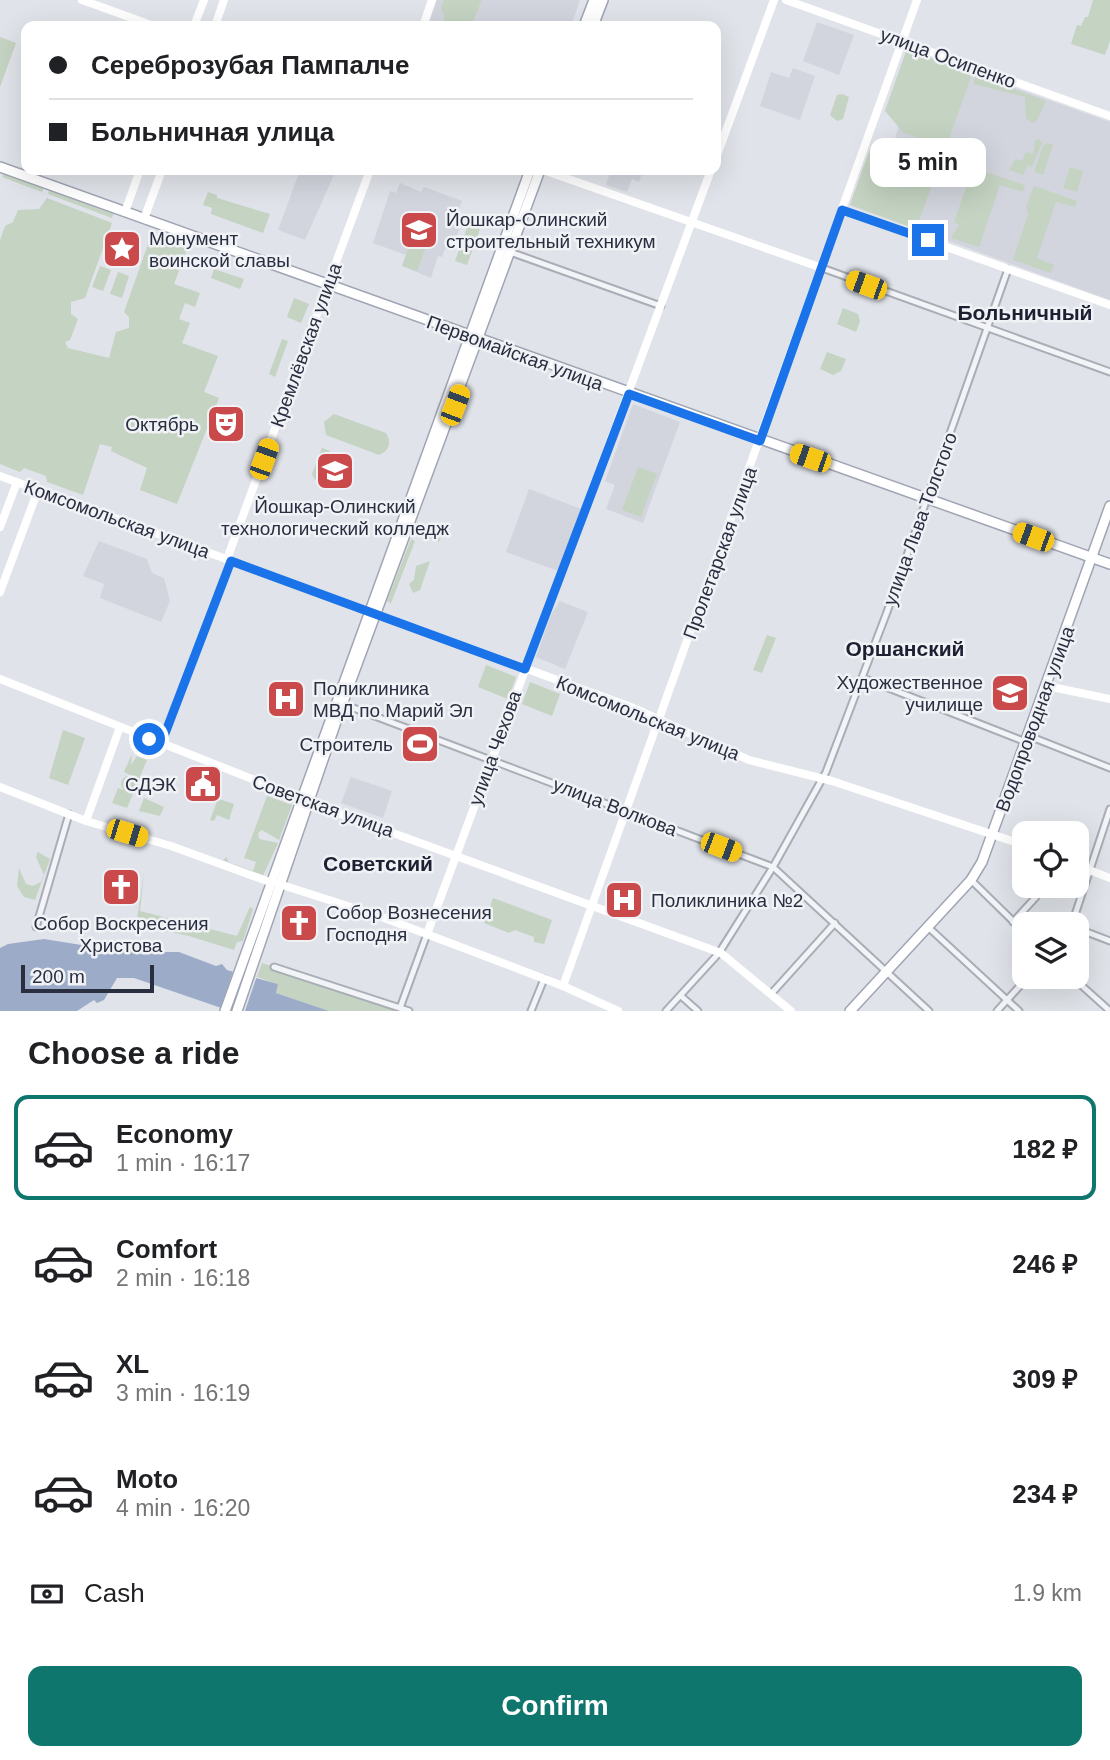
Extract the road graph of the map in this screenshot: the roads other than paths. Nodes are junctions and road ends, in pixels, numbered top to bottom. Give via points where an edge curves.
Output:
1 (82, 0) edge
2 (204, 0) edge
3 (224, 0) edge
4 (432, 0) edge
5 (594, 0) edge
6 (603, 0) edge
7 (774, 0) edge
8 (786, 0) edge
9 (917, 0) edge
10 (140, 21) edge
11 (196, 21) edge
12 (217, 21) edge
13 (425, 21) edge
14 (585, 21) edge
15 (595, 21) edge
16 (903, 41) junction
17 (1110, 116) edge
18 (721, 144) edge
19 (0, 167) edge
20 (21, 175) edge
21 (22, 175) edge
22 (138, 175) edge
23 (160, 175) edge
24 (368, 175) edge
25 (528, 175) edge
26 (540, 175) edge
27 (556, 175) edge
28 (709, 175) edge
29 (842, 210) junction
30 (125, 212) junction
31 (144, 219) junction
32 (692, 222) junction
33 (510, 252) junction
34 (821, 268) junction
35 (1008, 269) junction
36 (327, 285) junction
37 (1110, 305) edge
38 (661, 306) junction
39 (988, 328) junction
40 (475, 339) junction
41 (1110, 373) edge
42 (629, 394) junction
43 (760, 441) junction
44 (0, 476) edge
45 (17, 482) junction
46 (38, 490) junction
47 (928, 500) junction
48 (1110, 506) edge
49 (0, 527) edge
50 (1092, 558) junction
51 (229, 560) junction
52 (1110, 564) edge
53 (0, 592) edge
54 (372, 613) junction
55 (525, 669) junction
56 (863, 678) junction
57 (0, 679) edge
58 (1047, 686) junction
59 (1110, 699) edge
60 (340, 703) junction
61 (661, 720) junction
62 (120, 727) junction
63 (1028, 739) junction
64 (161, 744) junction
65 (491, 760) junction
66 (1110, 768) edge
67 (823, 779) junction
68 (0, 787) edge
69 (304, 800) junction
70 (1110, 809) edge
71 (626, 811) junction
72 (69, 814) junction
73 (86, 821) junction
74 (994, 834) junction
75 (1012, 841) edge
76 (457, 854) junction
77 (773, 867) junction
78 (1089, 870) joint
79 (1110, 878) edge
80 (971, 880) junction
81 (275, 883) junction
82 (1036, 898) dead end
83 (592, 905) junction
84 (1023, 912) edge
85 (1012, 921) edge
86 (835, 923) junction
87 (36, 927) dead end
88 (928, 927) junction
89 (1089, 933) edge
90 (427, 934) junction
91 (1110, 941) edge
92 (719, 953) junction
93 (274, 967) dead end
94 (887, 971) junction
95 (544, 979) junction
96 (563, 986) junction
97 (1017, 989) edge
98 (1085, 989) edge
99 (771, 994) junction
100 (681, 996) junction
101 (1007, 1000) junction
102 (400, 1008) junction
103 (225, 1011) edge
104 (237, 1011) edge
105 (408, 1011) edge
106 (531, 1011) edge
107 (618, 1011) edge
108 (666, 1011) edge
109 (698, 1011) edge
110 (791, 1011) edge
111 (850, 1011) edge
112 (929, 1011) edge
113 (996, 1011) edge
114 (1019, 1011) edge
115 (1110, 1011) edge

1 - 10 street
2 - 11 street
3 - 12 street
4 - 13 street
5 - 14 main road
6 - 15 main road
7 - 18 street
8 - 16 street, улица Осипенко
9 - 16 street, Пролетарская улица
16 - 17 street, улица Осипенко
16 - 29 street, Пролетарская улица
19 - 20 main road, Первомайская улица
21 - 30 main road, Первомайская улица
22 - 30 street
23 - 31 street
24 - 36 street, Кремлёвская улица
25 - 40 main road
26 - 33 main road
27 - 32 street
28 - 32 street, улица Чехова
29 - 34 street, Пролетарская улица
29 - 35 street
30 - 31 main road, Первомайская улица
31 - 36 main road, Первомайская улица
32 - 34 street
32 - 38 street, улица Чехова
33 - 38 street
33 - 40 main road
34 - 39 street
34 - 43 street, Пролетарская улица
35 - 37 street
35 - 39 street, улица Льва Толстого
36 - 40 main road, Первомайская улица
36 - 51 street, Кремлёвская улица
38 - 42 street, улица Чехова
39 - 41 street
39 - 47 street, улица Льва Толстого
40 - 42 main road, Первомайская улица
40 - 54 main road
42 - 43 main road, Первомайская улица
42 - 55 street, улица Чехова
43 - 47 main road, Первомайская улица
43 - 61 street, Пролетарская улица
44 - 45 street, Комсомольская улица
45 - 46 street, Комсомольская улица
45 - 49 street
46 - 51 street, Комсомольская улица
46 - 53 street
47 - 50 main road, Первомайская улица
47 - 56 street, улица Льва Толстого
48 - 50 main road, Водопроводная улица
50 - 52 main road, Первомайская улица
50 - 58 main road, Водопроводная улица
51 - 54 street, Комсомольская улица
51 - 64 street, Кремлёвская улица
54 - 55 street, Комсомольская улица
54 - 60 main road
55 - 61 street, Комсомольская улица
55 - 65 street, улица Чехова
56 - 63 street
56 - 67 street, улица Льва Толстого
57 - 62 street, Советская улица
58 - 59 street
58 - 63 main road, Водопроводная улица
60 - 65 street, улица Волкова
60 - 69 main road
61 - 67 street, Комсомольская улица via 756,762
61 - 71 street, Пролетарская улица
62 - 64 street, Советская улица
62 - 73 street
63 - 66 street
63 - 74 main road, Водопроводная улица
64 - 69 street, Советская улица
65 - 71 street, улица Волкова
65 - 76 street, улица Чехова
67 - 74 street, Комсомольская улица
67 - 77 street, улица Льва Толстого
68 - 72 street
69 - 76 street, Советская улица
69 - 81 main road
70 - 78 street
71 - 77 street, улица Волкова
71 - 83 street, Пролетарская улица
72 - 73 street
72 - 87 street
73 - 81 street
74 - 75 street, Комсомольская улица
74 - 80 main road, Водопроводная улица
76 - 83 street, Советская улица
76 - 90 street, улица Чехова
77 - 86 street, улица Волкова
77 - 92 street, улица Льва Толстого
78 - 79 street
80 - 85 street
80 - 88 main road, Водопроводная улица
81 - 90 street via 332,898
81 - 103 main road
81 - 104 main road
82 - 84 street
83 - 92 street, Советская улица
83 - 96 street, Пролетарская улица
86 - 94 street, улица Волкова
86 - 99 street
88 - 94 main road, Водопроводная улица
88 - 101 street
89 - 91 street
90 - 95 street
90 - 102 street
92 - 99 street, Советская улица
92 - 100 street, улица Льва Толстого
93 - 102 street
94 - 111 main road, Водопроводная улица
94 - 112 street, улица Волкова
95 - 96 street
95 - 106 street
96 - 107 street
97 - 101 street
98 - 115 street
99 - 110 street, Советская улица
100 - 108 street, улица Льва Толстого
100 - 109 street
101 - 113 street
101 - 114 street
102 - 105 street

